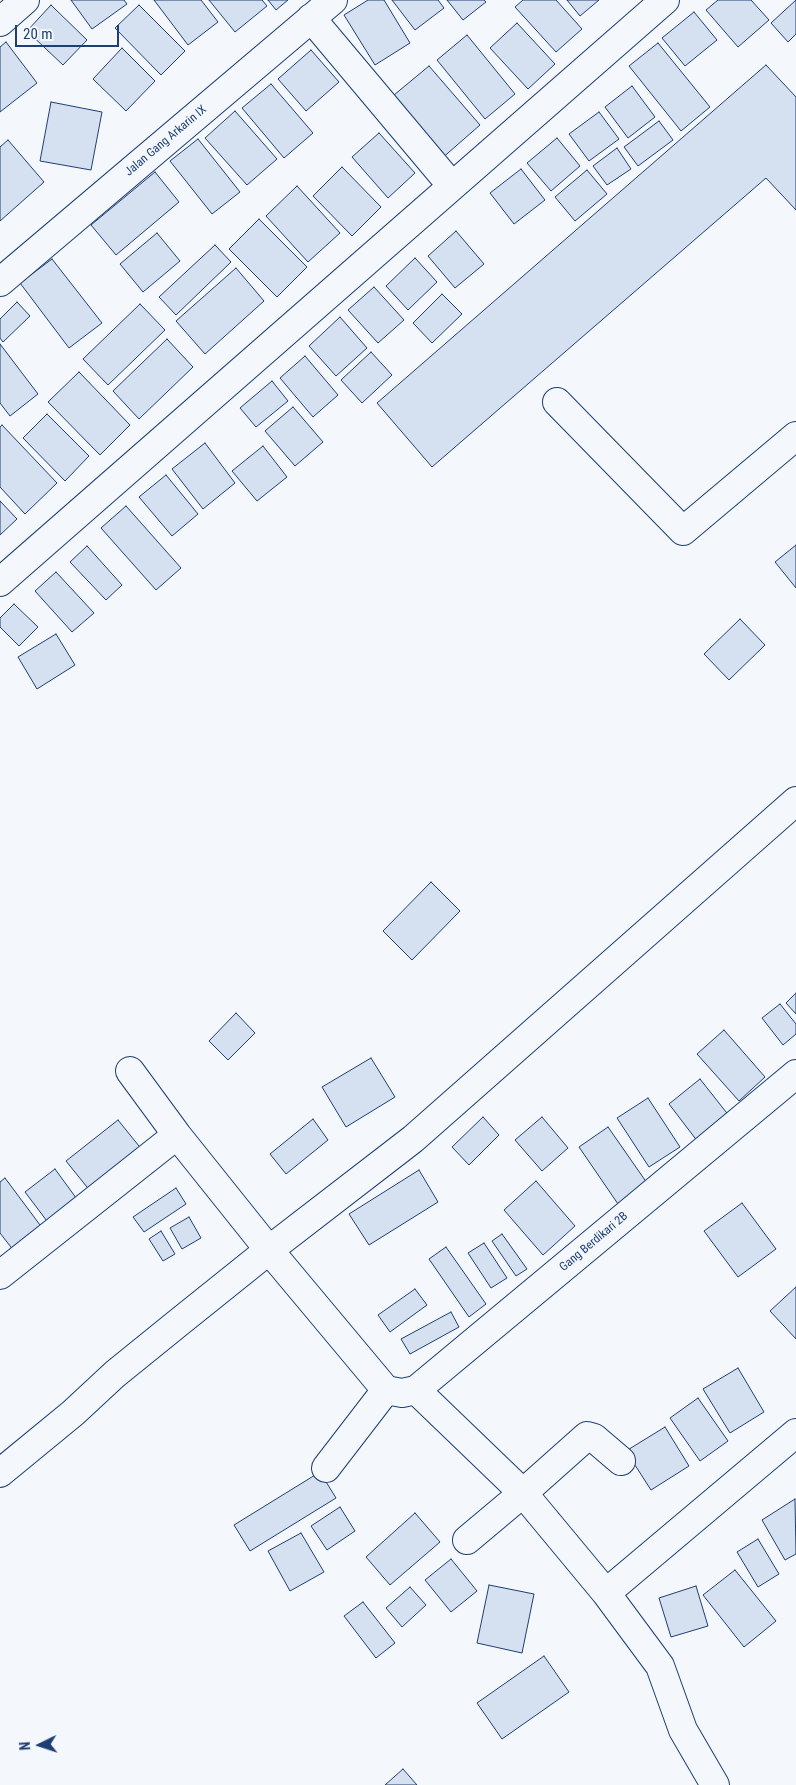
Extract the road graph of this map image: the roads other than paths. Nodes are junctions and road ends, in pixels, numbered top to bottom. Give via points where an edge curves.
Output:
1 (25, 0) edge
2 (332, 0) edge
3 (665, 0) edge
4 (311, 18) junction
5 (0, 22) edge
6 (452, 186) junction
7 (0, 282) edge
8 (557, 402) dead end
9 (796, 436) edge
10 (0, 582) edge
11 (796, 800) edge
12 (130, 1071) dead end
13 (796, 1074) edge
14 (177, 1135) junction
15 (269, 1250) junction
16 (0, 1276) edge
17 (386, 1390) junction
18 (416, 1390) junction
19 (796, 1433) edge
20 (621, 1461) dead end
21 (326, 1468) dead end
22 (0, 1474) edge
23 (523, 1493) junction
24 (467, 1540) dead end
25 (606, 1593) junction
26 (716, 1785) edge

1 - 5 street
2 - 4 street, Jalan Gang Arkarin IX
3 - 6 street
4 - 6 street
4 - 7 street, Jalan Gang Arkarin IX
6 - 10 street
8 - 9 street via 683,531
11 - 15 street via 413,1140
12 - 14 street
13 - 18 street, Gang Berdikari 2B
14 - 15 street
14 - 16 street
15 - 17 street
15 - 22 street via 122,1368
17 - 18 street via 402,1393
17 - 21 street
18 - 23 street
19 - 25 street
20 - 23 street via 594,1438 587,1436
23 - 24 street
23 - 25 street
25 - 26 street via 660,1666 683,1730

